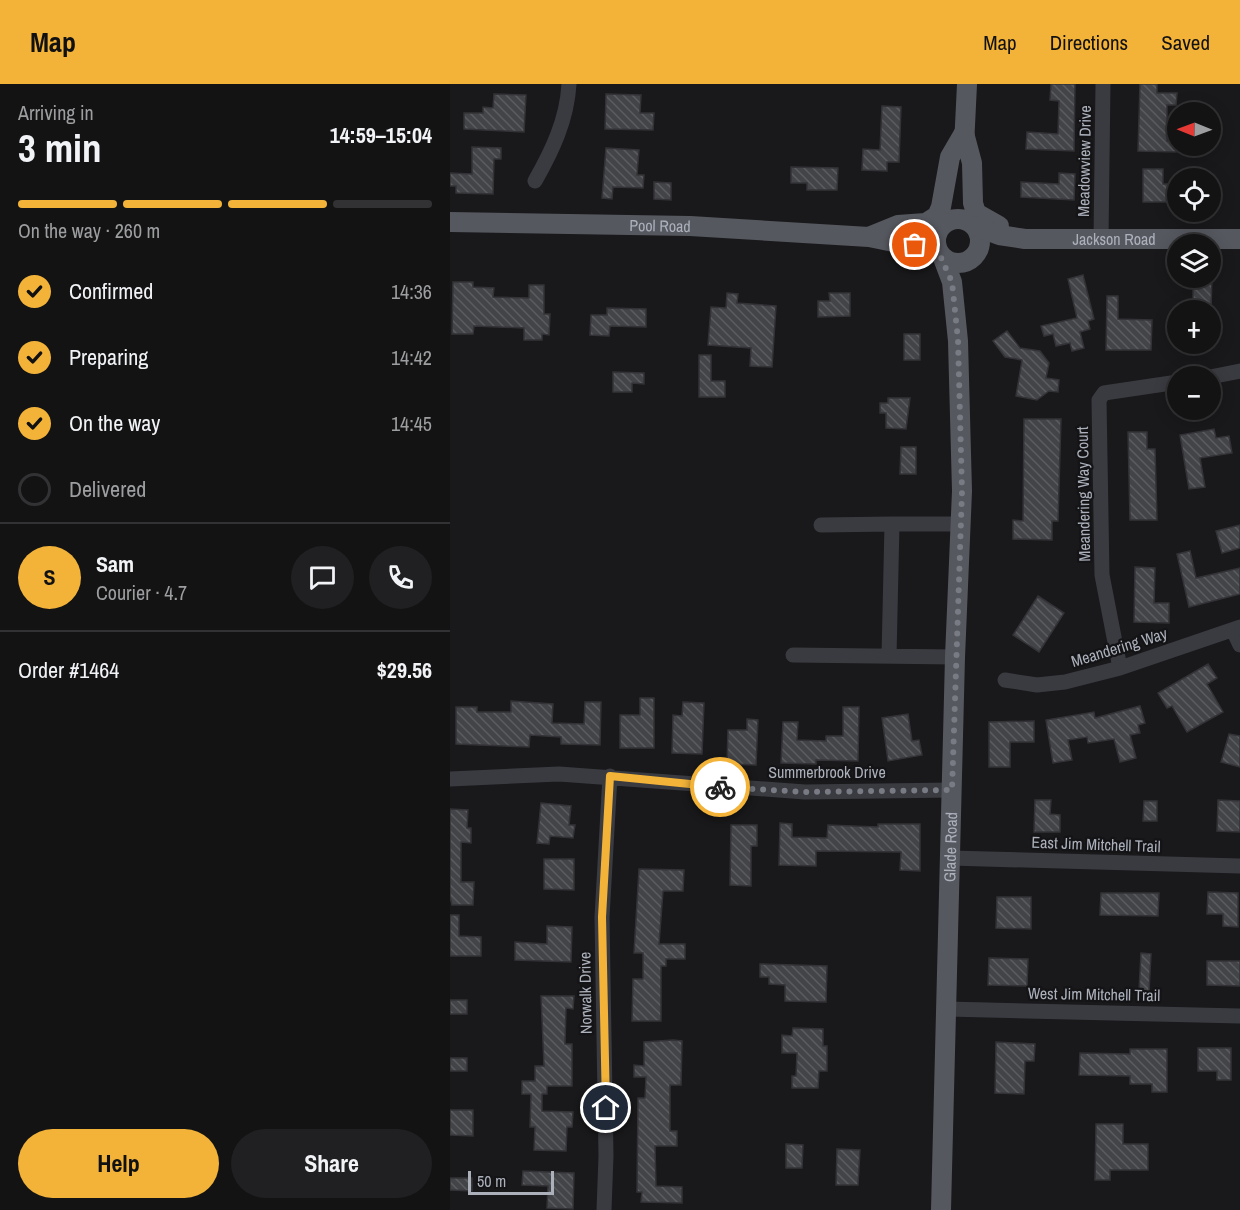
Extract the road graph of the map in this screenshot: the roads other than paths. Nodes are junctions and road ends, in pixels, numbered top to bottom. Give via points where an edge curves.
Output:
1 (569, 84) edge
2 (967, 84) edge
3 (1103, 84) edge
4 (964, 133) junction
5 (535, 182) dead end
6 (450, 222) edge
7 (973, 224) junction
8 (941, 226) junction
9 (869, 237) junction
10 (1101, 238) junction
11 (1025, 239) junction
12 (1047, 239) junction
13 (1240, 239) edge
14 (941, 254) junction
15 (975, 255) junction
16 (958, 340) junction
17 (1240, 371) edge
18 (1221, 375) edge
19 (1167, 384) edge
20 (891, 524) junction
21 (962, 524) junction
22 (821, 525) dead end
23 (1236, 628) edge
24 (1240, 645) edge
25 (792, 655) dead end
26 (889, 656) junction
27 (955, 657) junction
28 (1120, 668) junction
29 (1005, 681) dead end
30 (610, 776) junction
31 (450, 779) edge
32 (952, 790) junction
33 (950, 858) junction
34 (1240, 866) edge
35 (947, 1009) junction
36 (1240, 1016) edge
37 (604, 1210) edge
38 (941, 1210) edge

1 - 5 street via 568,102 554,147
2 - 4 main road
3 - 10 street, Meadowview Drive
4 - 7 main road via 965,211
4 - 8 main road via 953,197
4 - 9 main road via 950,157 937,216 926,223 898,225
4 - 12 main road via 972,163 976,213 990,224
6 - 9 main road, Pool Road via 690,226
7 - 8 main road via 953,219
7 - 11 main road, Jackson Road via 999,235
7 - 15 main road via 981,239
8 - 9 main road, Pool Road
8 - 14 main road via 936,243
9 - 14 main road, Pool Road
10 - 12 main road, Jackson Road
10 - 13 main road, Jackson Road
11 - 12 main road, Jackson Road
11 - 15 main road, Jackson Road
14 - 15 main road via 958,263
14 - 16 main road, Glade Road via 952,282
15 - 16 main road, Glade Road via 964,282
16 - 21 main road, Glade Road
17 - 18 street
19 - 28 street, Meandering Way Court via 1104,393 1099,400 1102,575
20 - 21 street
20 - 22 street
20 - 26 street
21 - 27 main road, Glade Road
23 - 24 street
23 - 28 street, Meandering Way
25 - 26 street
26 - 27 street
27 - 32 main road, Glade Road
28 - 29 street, Meandering Way via 1065,682 1037,685
30 - 31 street, Summerbrook Drive
30 - 32 street, Summerbrook Drive via 743,790
30 - 37 street, Norwalk Drive via 602,917
32 - 33 main road, Glade Road
33 - 34 street, East Jim Mitchell Trail
33 - 35 main road, Glade Road
35 - 36 street, West Jim Mitchell Trail
35 - 38 main road, Glade Road

